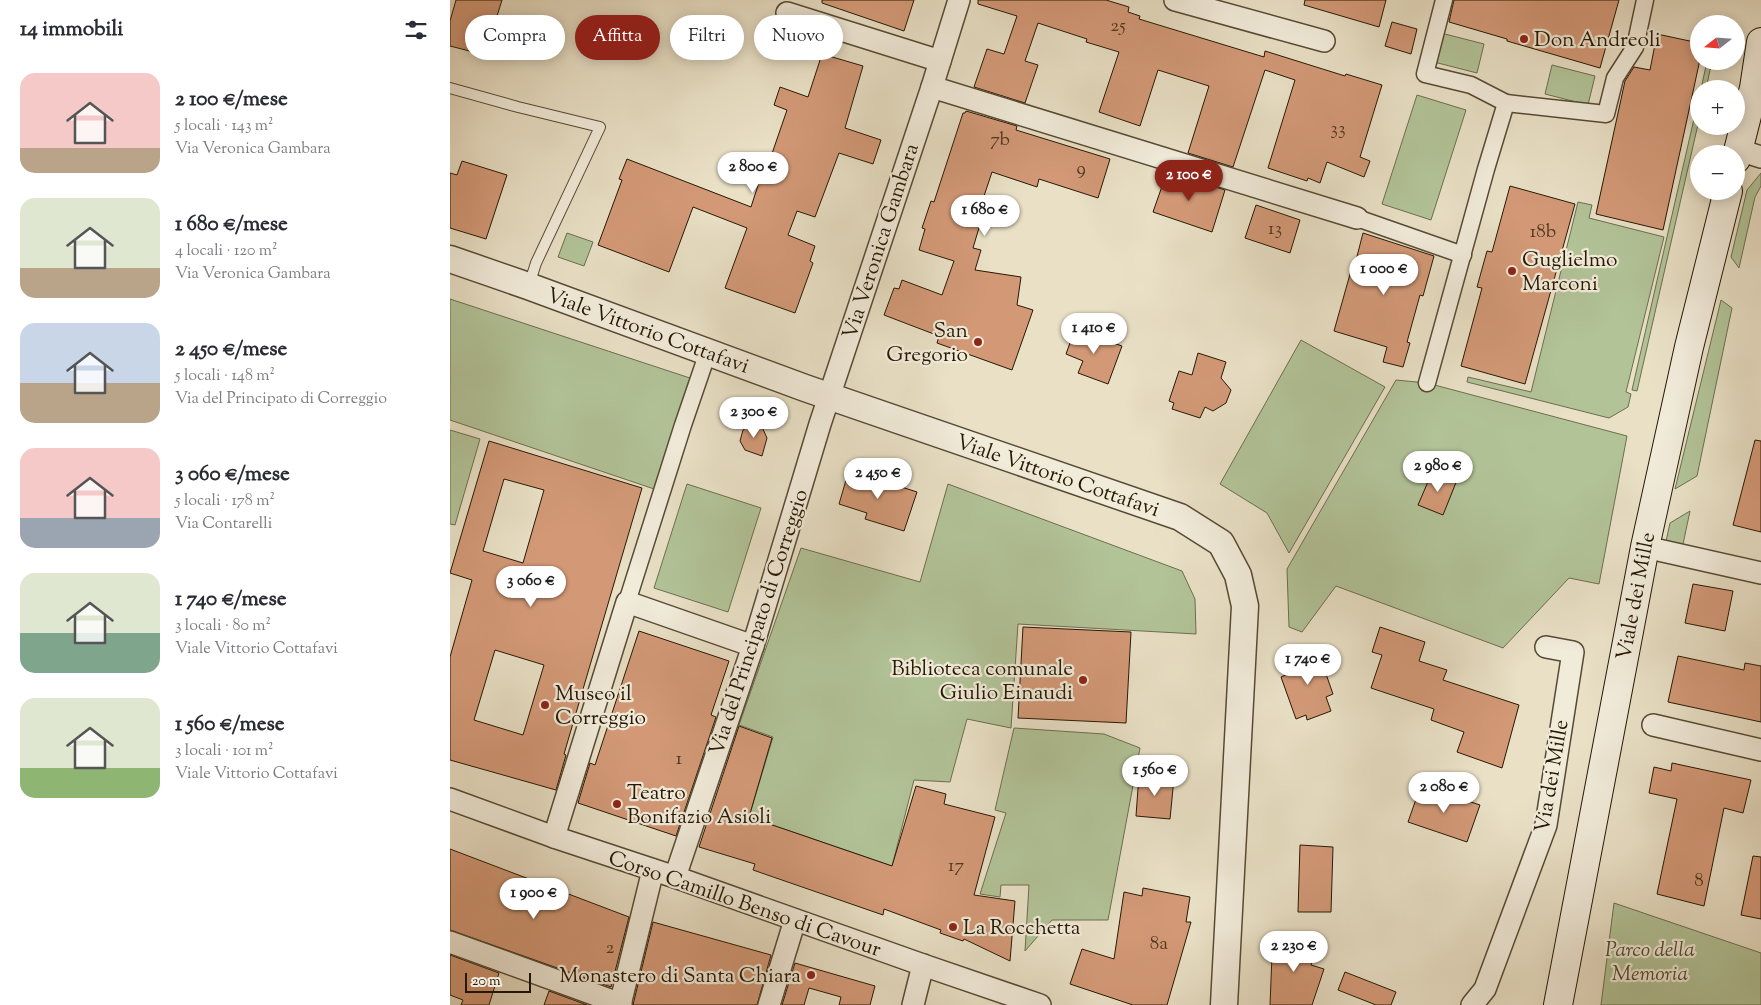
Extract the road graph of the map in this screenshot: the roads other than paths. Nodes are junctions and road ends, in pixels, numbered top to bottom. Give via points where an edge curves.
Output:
1 (958, 0) edge
2 (1175, 0) edge
3 (1444, 0) edge
4 (1645, 0) edge
5 (787, 13) dead end
6 (1324, 41) dead end
7 (1761, 42) edge
8 (940, 61) junction
9 (1758, 82) edge
10 (932, 87) junction
11 (450, 88) edge
12 (1506, 103) junction
13 (1745, 155) edge
14 (1726, 200) edge
15 (1357, 218) joint
16 (1463, 255) junction
17 (450, 259) edge
18 (528, 286) junction
19 (708, 352) junction
20 (1427, 383) dead end
21 (830, 396) junction
22 (1644, 547) junction
23 (1761, 573) edge
24 (627, 602) junction
25 (753, 646) junction
26 (1546, 647) dead end
27 (1652, 725) dead end
28 (1761, 750) edge
29 (450, 799) edge
30 (554, 837) junction
31 (653, 870) junction
32 (674, 877) junction
33 (795, 920) junction
34 (450, 942) edge
35 (923, 965) junction
36 (621, 1004) edge
37 (769, 1005) edge
38 (913, 1005) edge
39 (1040, 1005) edge
40 (1224, 1005) edge
41 (1472, 1005) edge
42 (1558, 1005) edge

1 - 8 street, Via Veronica Gambara
2 - 6 street
3 - 12 street via 1425,74 1472,84
4 - 12 street via 1635,48 1615,78 1606,114
5 - 8 street
7 - 9 main road
8 - 10 street, Via Veronica Gambara
9 - 13 main road
10 - 15 street
10 - 21 street, Via Veronica Gambara
11 - 18 lane via 600,127
12 - 16 street
14 - 22 main road, Viale dei Mille
15 - 16 street
16 - 20 street
17 - 18 street, Viale Vittorio Cottafavi
18 - 19 street, Viale Vittorio Cottafavi
19 - 21 street, Viale Vittorio Cottafavi
19 - 24 street
21 - 25 street, Via del Principato di Correggio
21 - 40 street, Viale Vittorio Cottafavi via 1180,518 1221,543 1238,574 1245,606
22 - 23 street
22 - 42 main road, Viale dei Mille
24 - 25 street
24 - 30 street
25 - 32 street, Via del Principato di Correggio
26 - 41 street, Via dei Mille via 1573,652 1546,825 1485,989
27 - 28 street
29 - 30 street, Corso Camillo Benso di Cavour
30 - 31 street, Corso Camillo Benso di Cavour
31 - 32 street, Corso Camillo Benso di Cavour
31 - 36 street
32 - 33 street, Corso Camillo Benso di Cavour
33 - 35 street, Corso Camillo Benso di Cavour
33 - 37 street
34 - 36 street
35 - 38 street
35 - 39 street, Corso Camillo Benso di Cavour

